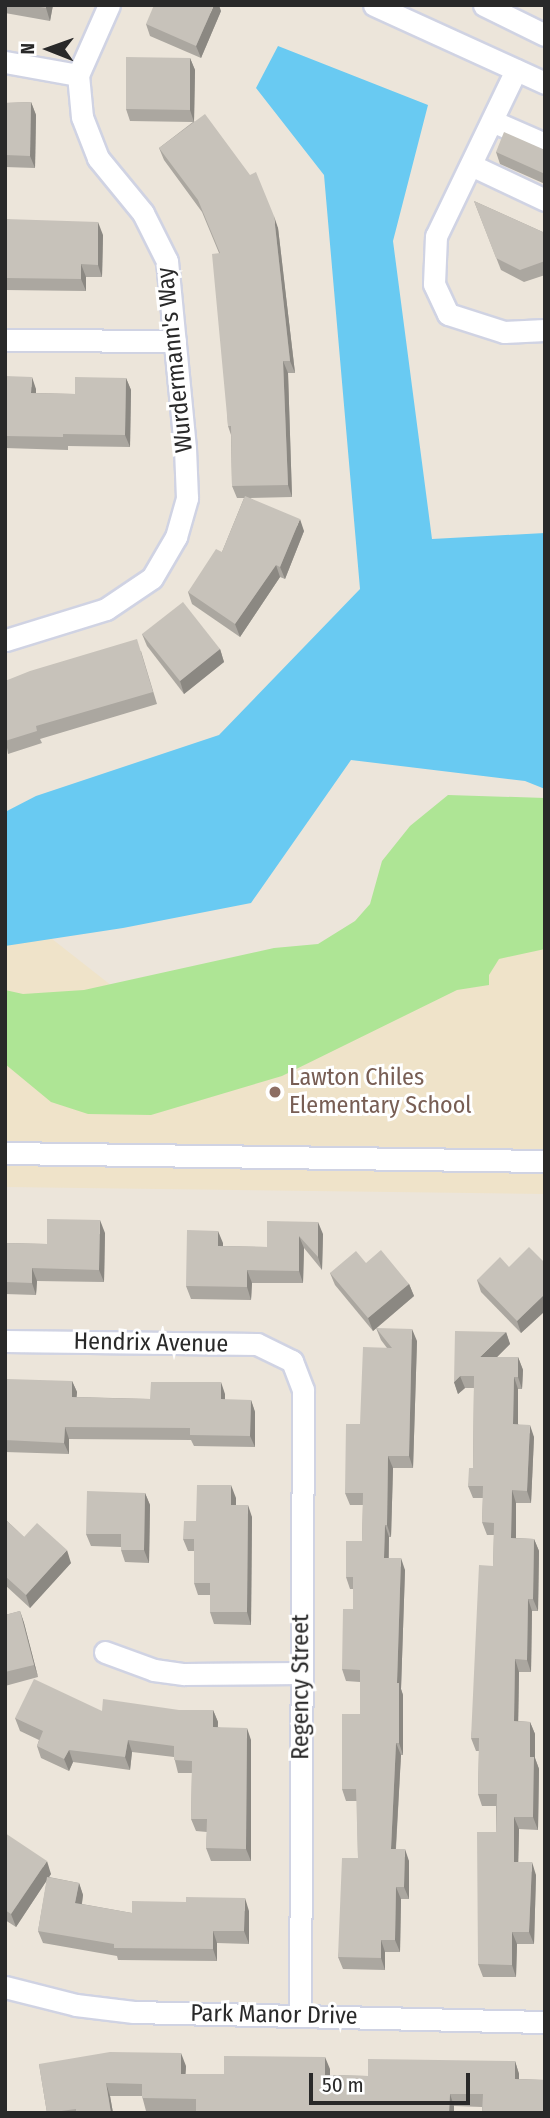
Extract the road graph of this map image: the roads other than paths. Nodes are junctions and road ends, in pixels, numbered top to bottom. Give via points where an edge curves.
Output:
1 (109, 5) edge
2 (374, 5) edge
3 (484, 5) edge
4 (545, 35) edge
5 (5, 62) edge
6 (516, 70) junction
7 (78, 75) junction
8 (545, 83) edge
9 (492, 121) junction
10 (545, 144) edge
11 (471, 165) junction
12 (545, 200) edge
13 (545, 330) edge
14 (5, 340) edge
15 (175, 341) junction
16 (6, 640) edge
17 (5, 1153) edge
18 (545, 1161) edge
19 (5, 1341) edge
20 (292, 1361) joint
21 (105, 1652) dead end
22 (301, 1673) junction
23 (5, 1987) edge
24 (300, 2016) junction
25 (545, 2022) edge

1 - 7 street, Wurdermann's Way
2 - 6 street
3 - 4 street
5 - 7 street
6 - 8 street
6 - 9 street
7 - 15 street, Wurdermann's Way via 82,117 98,158 143,213 167,261
9 - 10 street
9 - 11 street
11 - 12 street
11 - 13 street via 436,236 435,284 448,314 503,332
14 - 15 street
15 - 16 street, Wurdermann's Way via 187,498 176,537 152,578 106,609
17 - 18 street
19 - 20 street, Hendrix Avenue via 257,1344
20 - 22 street, Regency Street via 303,1390
21 - 22 street via 155,1670 184,1674
22 - 24 street, Regency Street
23 - 24 street, Park Manor Drive via 76,2005 134,2012
24 - 25 street, Park Manor Drive

